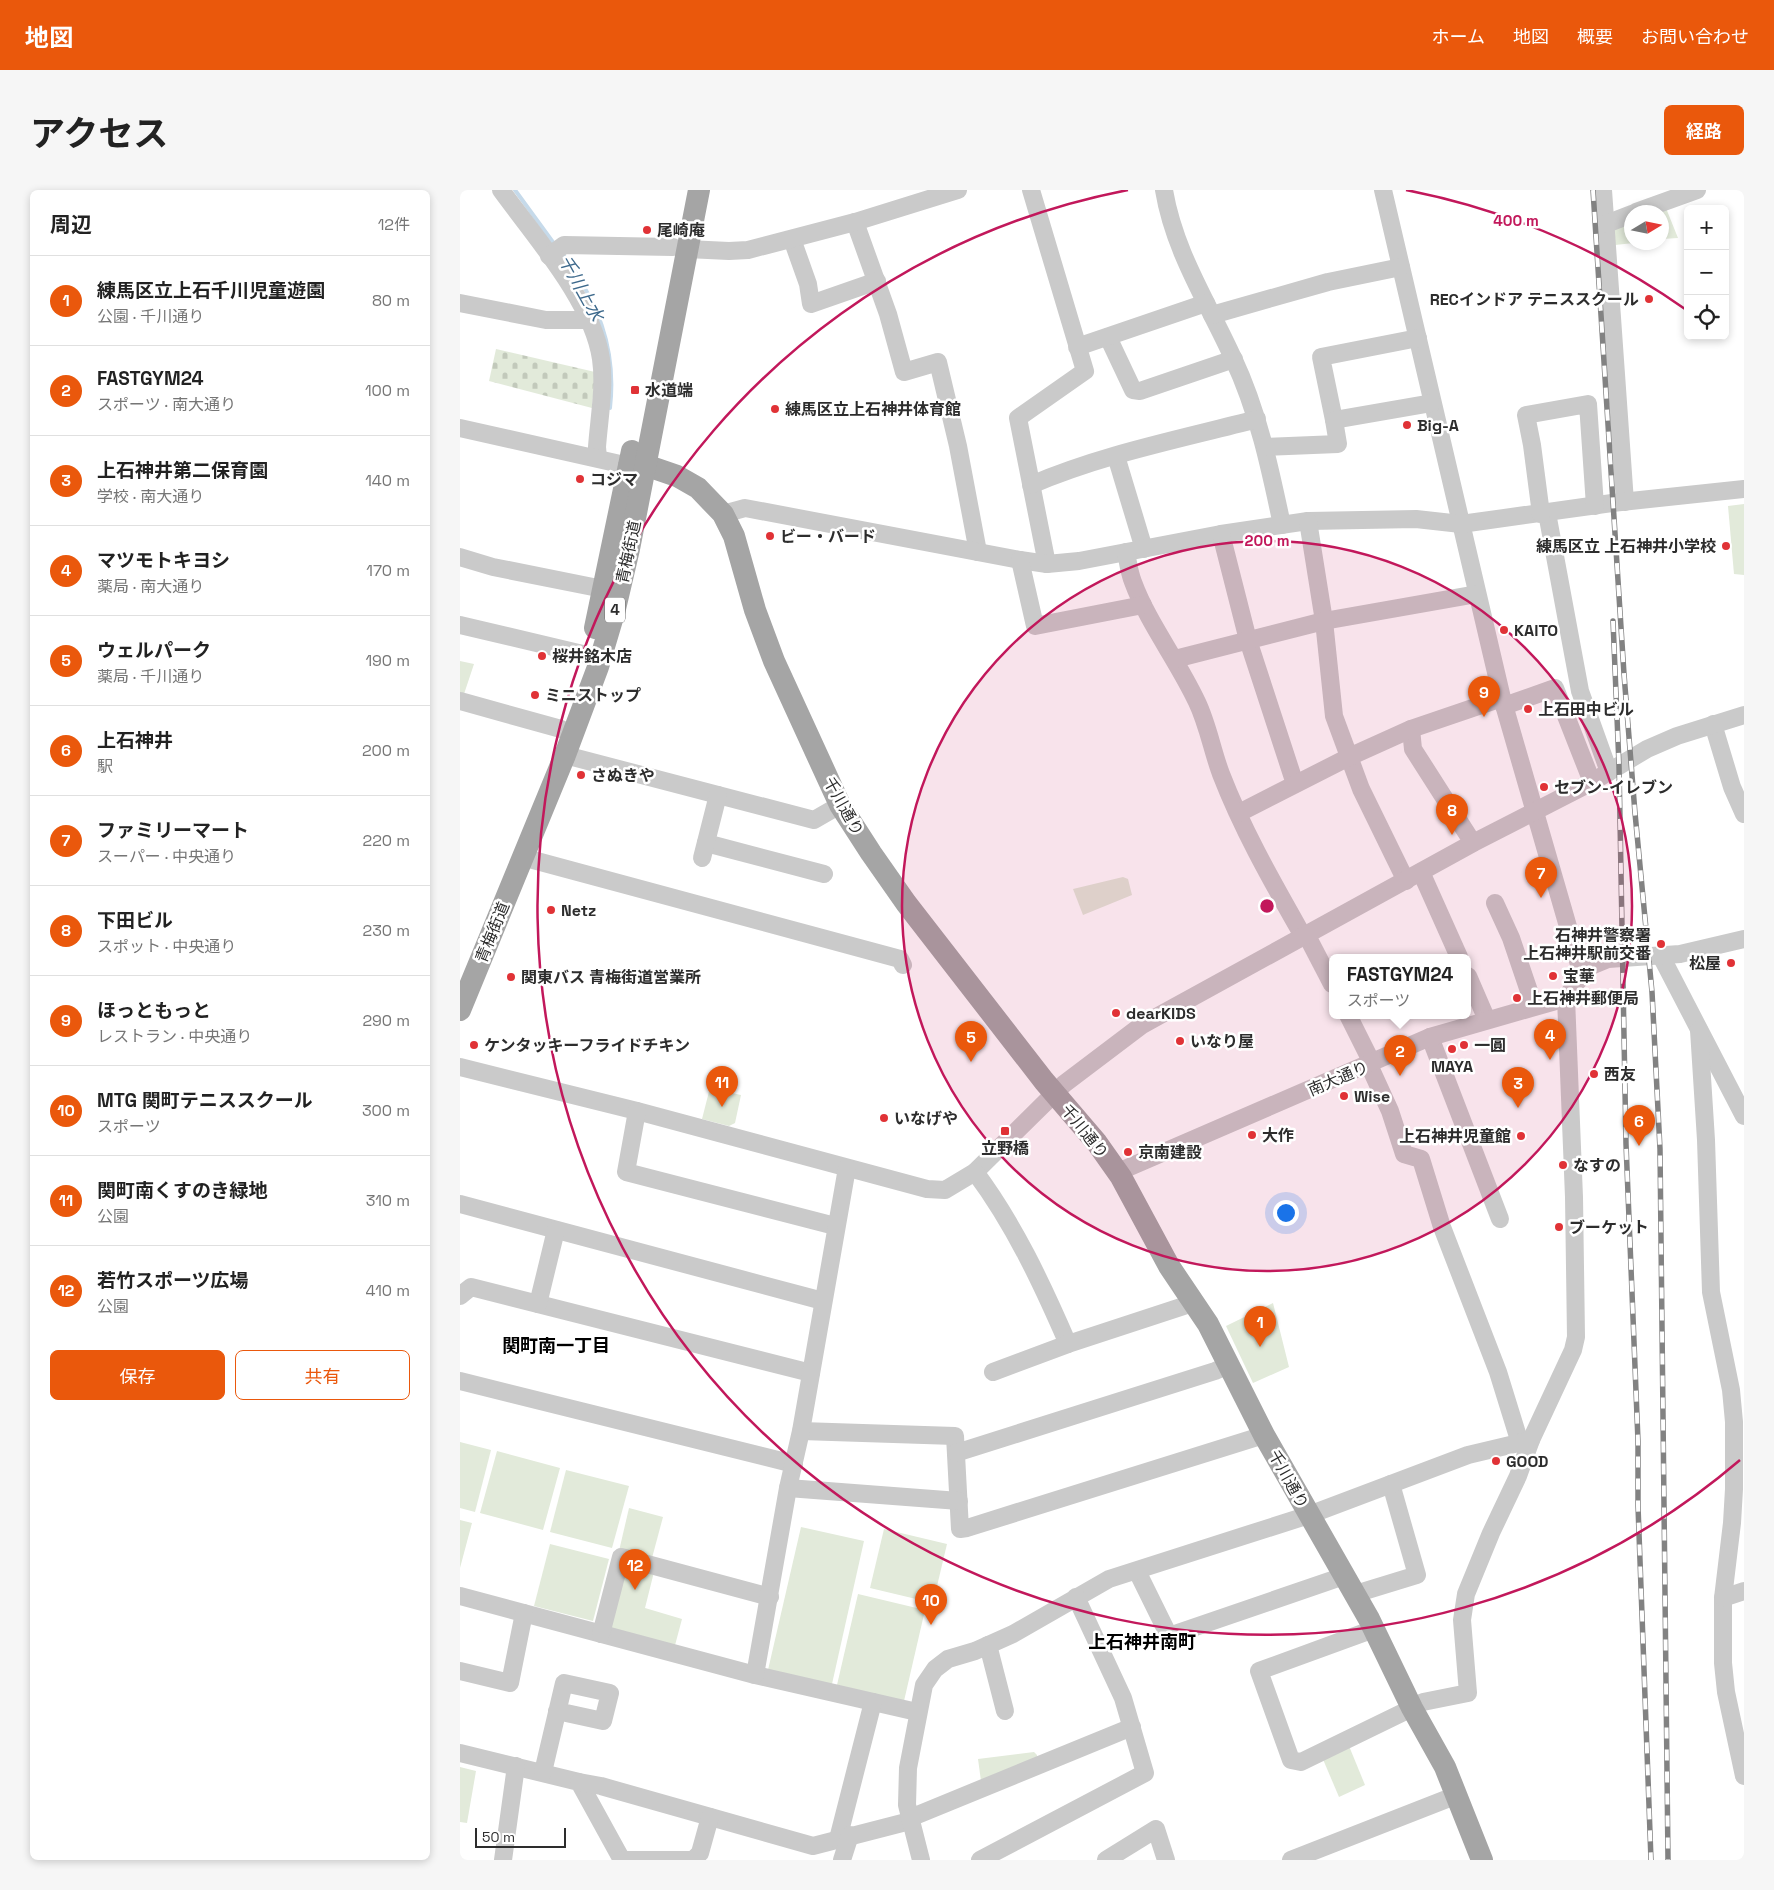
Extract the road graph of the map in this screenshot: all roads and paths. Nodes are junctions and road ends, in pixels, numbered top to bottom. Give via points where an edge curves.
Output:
1 (501, 190) edge
2 (685, 190) edge
3 (699, 190) edge
4 (958, 190) edge
5 (1031, 190) edge
6 (1164, 190) edge
7 (1383, 190) edge
8 (1603, 190) edge
9 (1697, 190) edge
10 (930, 194) edge
11 (1655, 205) edge
12 (1624, 217) edge
13 (855, 222) junction
14 (1606, 224) junction
15 (792, 239) junction
16 (680, 248) junction
17 (555, 251) junction
18 (1401, 267) junction
19 (876, 281) junction
20 (460, 303) edge
21 (1209, 309) junction
22 (590, 320) junction
23 (1108, 337) junction
24 (1418, 338) junction
25 (1077, 347) junction
26 (1234, 359) junction
27 (1432, 403) junction
28 (1257, 419) junction
29 (1334, 420) junction
30 (460, 428) edge
31 (1265, 448) junction
32 (1116, 456) junction
33 (598, 458) junction
34 (637, 465) junction
35 (1031, 485) junction
36 (1744, 490) edge
37 (1625, 502) junction
38 (1595, 506) junction
39 (722, 514) junction
40 (1544, 514) junction
41 (1308, 521) junction
42 (1461, 524) junction
43 (1282, 525) junction
44 (1221, 534) junction
45 (1135, 550) junction
46 (978, 552) junction
47 (460, 557) edge
48 (1020, 560) junction
49 (1047, 564) junction
50 (603, 589) junction
51 (1477, 594) junction
52 (1143, 605) junction
53 (1324, 621) junction
54 (460, 624) edge
55 (1248, 640) junction
56 (587, 655) junction
57 (1175, 659) junction
58 (460, 701) edge
59 (1503, 702) junction
60 (1744, 715) edge
61 (1713, 724) junction
62 (561, 729) junction
63 (1411, 729) junction
64 (565, 755) junction
65 (1349, 757) junction
66 (1608, 772) junction
67 (1592, 782) junction
68 (1294, 784) junction
69 (718, 795) junction
70 (840, 805) junction
71 (1533, 811) junction
72 (1239, 813) junction
73 (1744, 814) edge
74 (1473, 843) junction
75 (522, 857) junction
76 (824, 874) dead end
77 (1414, 877) junction
78 (1495, 903) dead end
79 (1305, 935) junction
80 (1744, 939) edge
81 (1457, 954) edge
82 (1661, 956) junction
83 (903, 965) dead end
84 (460, 973) edge
85 (1582, 975) junction
86 (1329, 979) edge
87 (1471, 983) edge
88 (1566, 998) junction
89 (1534, 1006) junction
90 (460, 1010) edge
91 (1350, 1019) edge
92 (1487, 1020) junction
93 (1699, 1030) junction
94 (1430, 1037) junction
95 (1370, 1064) junction
96 (460, 1067) edge
97 (1054, 1094) junction
98 (638, 1111) junction
99 (1744, 1116) edge
100 (847, 1168) junction
101 (975, 1172) junction
102 (1118, 1172) junction
103 (460, 1204) edge
104 (1500, 1219) dead end
105 (835, 1226) junction
106 (556, 1230) junction
107 (460, 1296) edge
108 (823, 1301) junction
109 (1193, 1303) junction
110 (538, 1304) junction
111 (1068, 1344) junction
112 (1229, 1365) junction
113 (993, 1372) dead end
114 (811, 1373) junction
115 (460, 1381) edge
116 (1738, 1388) edge
117 (801, 1431) junction
118 (1264, 1435) junction
119 (1526, 1442) junction
120 (956, 1453) junction
121 (794, 1464) junction
122 (1391, 1484) junction
123 (788, 1488) junction
124 (959, 1501) junction
125 (1309, 1515) junction
126 (1137, 1571) junction
127 (1350, 1585) junction
128 (1744, 1591) edge
129 (460, 1596) edge
130 (770, 1597) junction
131 (1076, 1597) junction
132 (1723, 1598) junction
133 (524, 1613) junction
134 (1374, 1629) junction
135 (601, 1634) junction
136 (988, 1645) junction
137 (460, 1671) edge
138 (755, 1675) junction
139 (873, 1702) junction
140 (1418, 1705) junction
141 (557, 1711) dead end
142 (1005, 1711) dead end
143 (918, 1712) junction
144 (1132, 1727) junction
145 (460, 1753) edge
146 (516, 1766) junction
147 (543, 1772) junction
148 (1744, 1776) edge
149 (580, 1782) junction
150 (1457, 1795) junction
151 (710, 1817) junction
152 (910, 1820) junction
153 (844, 1837) junction
154 (920, 1859) edge
155 (503, 1860) edge
156 (622, 1860) edge
157 (842, 1860) edge
158 (980, 1860) edge
159 (1106, 1860) edge
160 (1166, 1860) edge
161 (1291, 1860) edge
162 (1482, 1860) edge

1 - 17 street
2 - 16 main road, 青梅街道 / 4
3 - 16 main road, 青梅街道 / 4
4 - 10 street
5 - 25 street
6 - 21 street via 1168,213 1180,245
7 - 18 street
8 - 14 street
9 - 11 street
10 - 13 street
12 - 14 street
13 - 15 street
13 - 19 street
14 - 37 street
15 - 16 street via 748,250
15 - 19 street via 808,284 811,304
16 - 17 street
16 - 34 main road, 青梅街道 / 4
17 - 22 street via 562,274
18 - 21 street
18 - 24 street
19 - 46 street via 904,372 938,362
20 - 22 street via 546,320
21 - 23 street
21 - 26 street
22 - 33 street via 598,343 602,374
23 - 25 street
23 - 26 street via 1133,390 1140,391
24 - 27 street
24 - 29 street via 1321,357
25 - 35 street via 1085,371 1018,418
26 - 28 street
27 - 29 street
27 - 42 street
28 - 31 street
28 - 32 street
29 - 31 street via 1338,444
30 - 33 street
31 - 43 street
32 - 35 street
32 - 45 street
33 - 34 street
34 - 39 main road, 千川通り via 670,472 687,481
34 - 50 main road, 青梅街道 / 4
34 - 64 main road, 青梅街道 / 4 via 629,549 614,613
35 - 49 street
36 - 37 street
37 - 38 street
38 - 40 street
38 - 40 street via 1588,404 1526,415
39 - 46 street via 745,508
39 - 70 main road, 千川通り via 734,536 755,610 774,661
40 - 42 street
40 - 66 street via 1580,691
41 - 42 street via 1416,519
41 - 43 street
41 - 53 street
42 - 51 street
43 - 44 street
44 - 45 street
44 - 55 street
45 - 49 street
45 - 52 street via 1132,580
46 - 48 street
47 - 50 street via 493,567
48 - 49 street
48 - 52 street via 1035,626
50 - 56 main road, 青梅街道 / 4
51 - 53 street
51 - 59 street
52 - 57 street
53 - 55 street
53 - 65 street via 1334,716
54 - 56 street
55 - 57 street
55 - 68 street
56 - 62 main road, 青梅街道 / 4
57 - 72 street via 1206,722 1221,774
58 - 62 street
59 - 63 street
59 - 67 street via 1555,688
59 - 71 street
60 - 61 street
61 - 66 street via 1647,749
61 - 73 street via 1732,787
62 - 84 main road, 青梅街道 / 4
63 - 65 street
63 - 74 street via 1414,749
64 - 69 street
64 - 75 main road, 青梅街道 / 4
65 - 68 street
65 - 77 street via 1361,789
66 - 67 street
67 - 71 street
68 - 72 street
69 - 70 street via 814,820
69 - 76 street via 704,850
70 - 97 main road, 千川通り via 901,896
71 - 74 street
71 - 85 street
72 - 79 street via 1260,860
74 - 77 street
75 - 83 street via 900,959
75 - 90 main road, 青梅街道 / 4
77 - 79 street
77 - 81 street
78 - 89 street via 1511,938
79 - 86 street
79 - 97 street via 1142,1025
80 - 82 street
82 - 85 street via 1608,959 1591,966
82 - 93 street
85 - 88 street
87 - 92 street
88 - 89 street, 南大通り
88 - 119 street via 1576,1337 1573,1350
89 - 92 street, 南大通り
91 - 95 street
92 - 94 street, 南大通り
93 - 99 street
93 - 116 street via 1711,1292
94 - 95 street, 南大通り
94 - 104 street
95 - 102 street, 南大通り
95 - 119 street via 1404,1154 1421,1159 1452,1254
96 - 98 street
97 - 101 street
97 - 102 main road, 千川通り via 1097,1142
98 - 100 street
98 - 105 street via 626,1172
100 - 101 street via 927,1189 945,1190
100 - 105 street
101 - 111 street via 1006,1218
102 - 109 main road, 千川通り
103 - 106 street
105 - 108 street
106 - 108 street
106 - 110 street
107 - 110 street via 471,1287
108 - 114 street
109 - 111 street
109 - 112 main road, 千川通り
110 - 114 street
111 - 113 street
112 - 118 main road, 千川通り
112 - 120 street
114 - 117 street
115 - 121 street
116 - 132 street via 1732,1523
117 - 120 street via 955,1436
117 - 121 street
118 - 124 street via 967,1528 960,1529
118 - 125 main road, 千川通り
119 - 122 street via 1468,1455
119 - 140 street via 1518,1476 1466,1594 1462,1620 1468,1693
120 - 124 street
121 - 123 street
122 - 125 street
122 - 127 street via 1417,1575
123 - 124 street
123 - 130 street
125 - 126 street
125 - 127 main road, 千川通り
126 - 127 street via 1169,1636
126 - 131 street via 1109,1579
127 - 134 main road, 千川通り
128 - 132 street
129 - 133 street
130 - 135 street via 621,1557
130 - 138 street
131 - 136 street
131 - 144 street via 1123,1698
132 - 148 street via 1725,1682
133 - 135 street
133 - 137 street via 510,1683
134 - 140 main road, 千川通り
134 - 140 street via 1260,1671 1291,1760 1301,1762
135 - 138 street
136 - 142 street
136 - 143 street via 948,1659 935,1669 924,1685
138 - 139 street
139 - 143 street
139 - 153 street
140 - 150 main road, 千川通り
141 - 147 street
143 - 152 street via 908,1768
144 - 152 street
144 - 158 street via 1145,1773
145 - 146 street
146 - 147 street
146 - 155 street
147 - 149 street
149 - 151 street
149 - 156 street
150 - 161 street
150 - 162 main road, 千川通り
151 - 153 street via 813,1846
151 - 156 street via 700,1853 693,1860
152 - 153 street
152 - 154 street
153 - 157 street
159 - 160 street via 1156,1829

